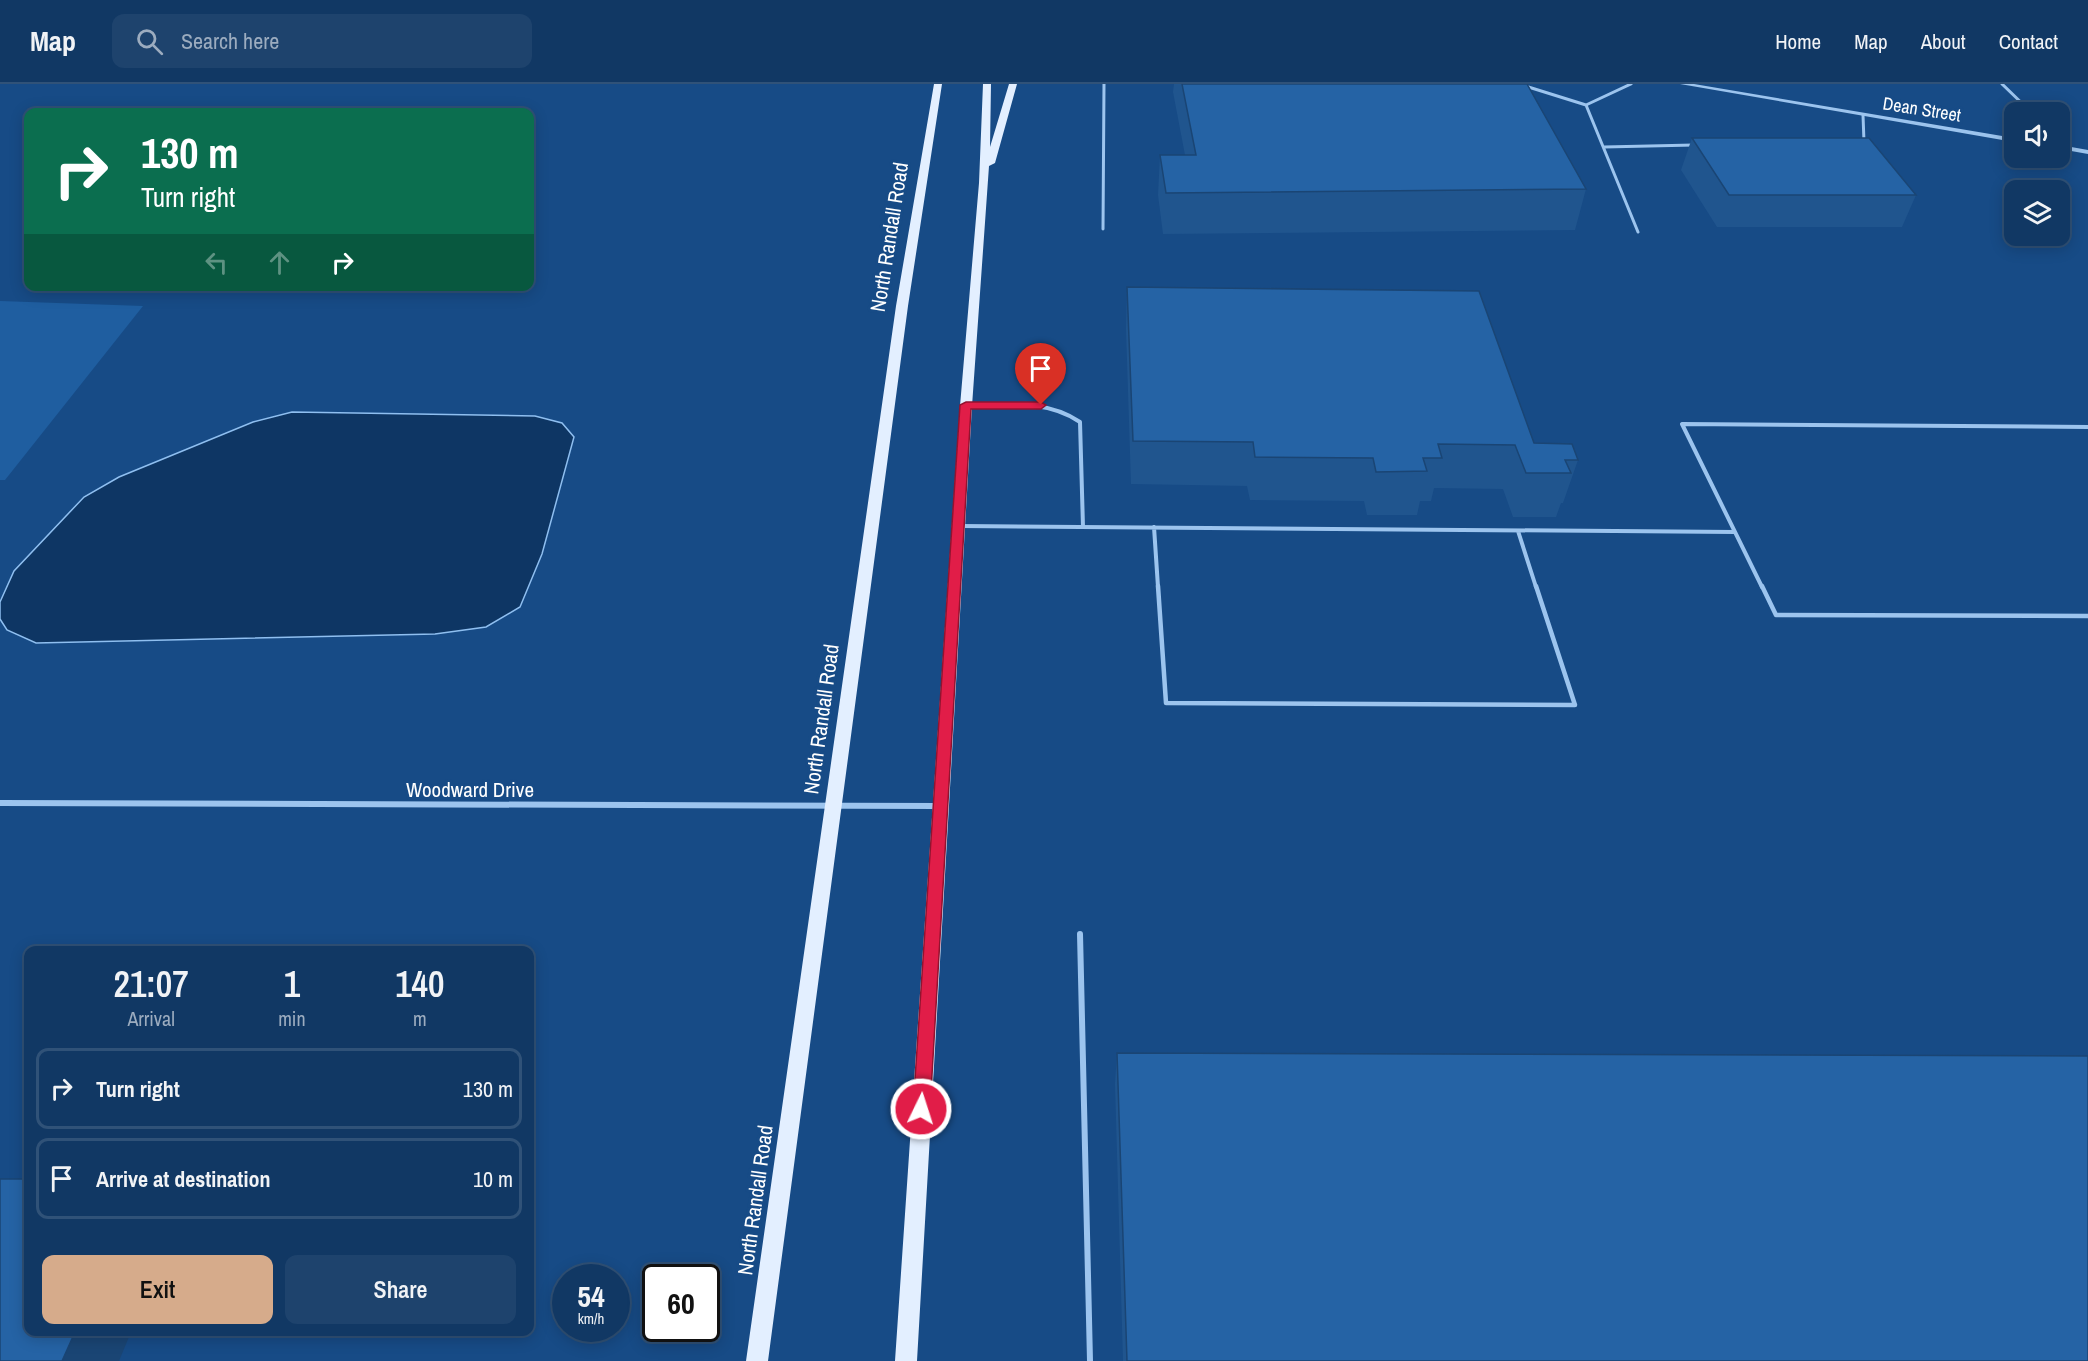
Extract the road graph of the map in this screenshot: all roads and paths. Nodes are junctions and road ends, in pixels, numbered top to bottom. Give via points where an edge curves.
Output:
1 (938, 84) edge
2 (987, 84) edge
3 (1013, 84) edge
4 (1104, 84) edge
5 (1519, 84) edge
6 (1631, 84) edge
7 (1683, 84) edge
8 (2002, 84) edge
9 (1697, 85) edge
10 (2021, 102) edge
11 (1586, 105) junction
12 (1863, 115) junction
13 (2004, 138) edge
14 (1853, 142) edge
15 (1699, 145) edge
16 (1604, 147) junction
17 (2070, 149) edge
18 (2088, 152) edge
19 (984, 183) junction
20 (1103, 229) dead end
21 (1638, 232) dead end
22 (966, 405) junction
23 (2088, 427) edge
24 (958, 526) junction
25 (1083, 527) junction
26 (1154, 527) junction
27 (1518, 531) junction
28 (1735, 532) junction
29 (2088, 616) edge
30 (0, 803) edge
31 (940, 806) junction
32 (833, 808) junction
33 (1080, 934) dead end
34 (757, 1361) edge
35 (906, 1361) edge
36 (1090, 1361) edge

1 - 32 main road, North Randall Road via 902,306
2 - 19 main road
3 - 19 main road
4 - 20 lane
5 - 11 lane
6 - 11 lane
7 - 9 street, Dean Street
8 - 10 lane
9 - 12 street, Dean Street
11 - 16 lane
12 - 13 street, Dean Street
12 - 14 lane via 1865,142
15 - 16 lane
16 - 21 lane
17 - 18 street
19 - 22 main road
22 - 24 main road
22 - 25 lane via 1041,405 1066,411 1080,422
23 - 28 lane via 1682,424
24 - 25 lane
24 - 31 main road
25 - 26 lane
26 - 27 lane
26 - 27 lane via 1166,703 1575,705
27 - 28 lane
28 - 29 lane via 1776,615
30 - 32 street, Woodward Drive
31 - 32 street, Woodward Drive
31 - 35 main road
32 - 34 main road, North Randall Road
33 - 36 lane

